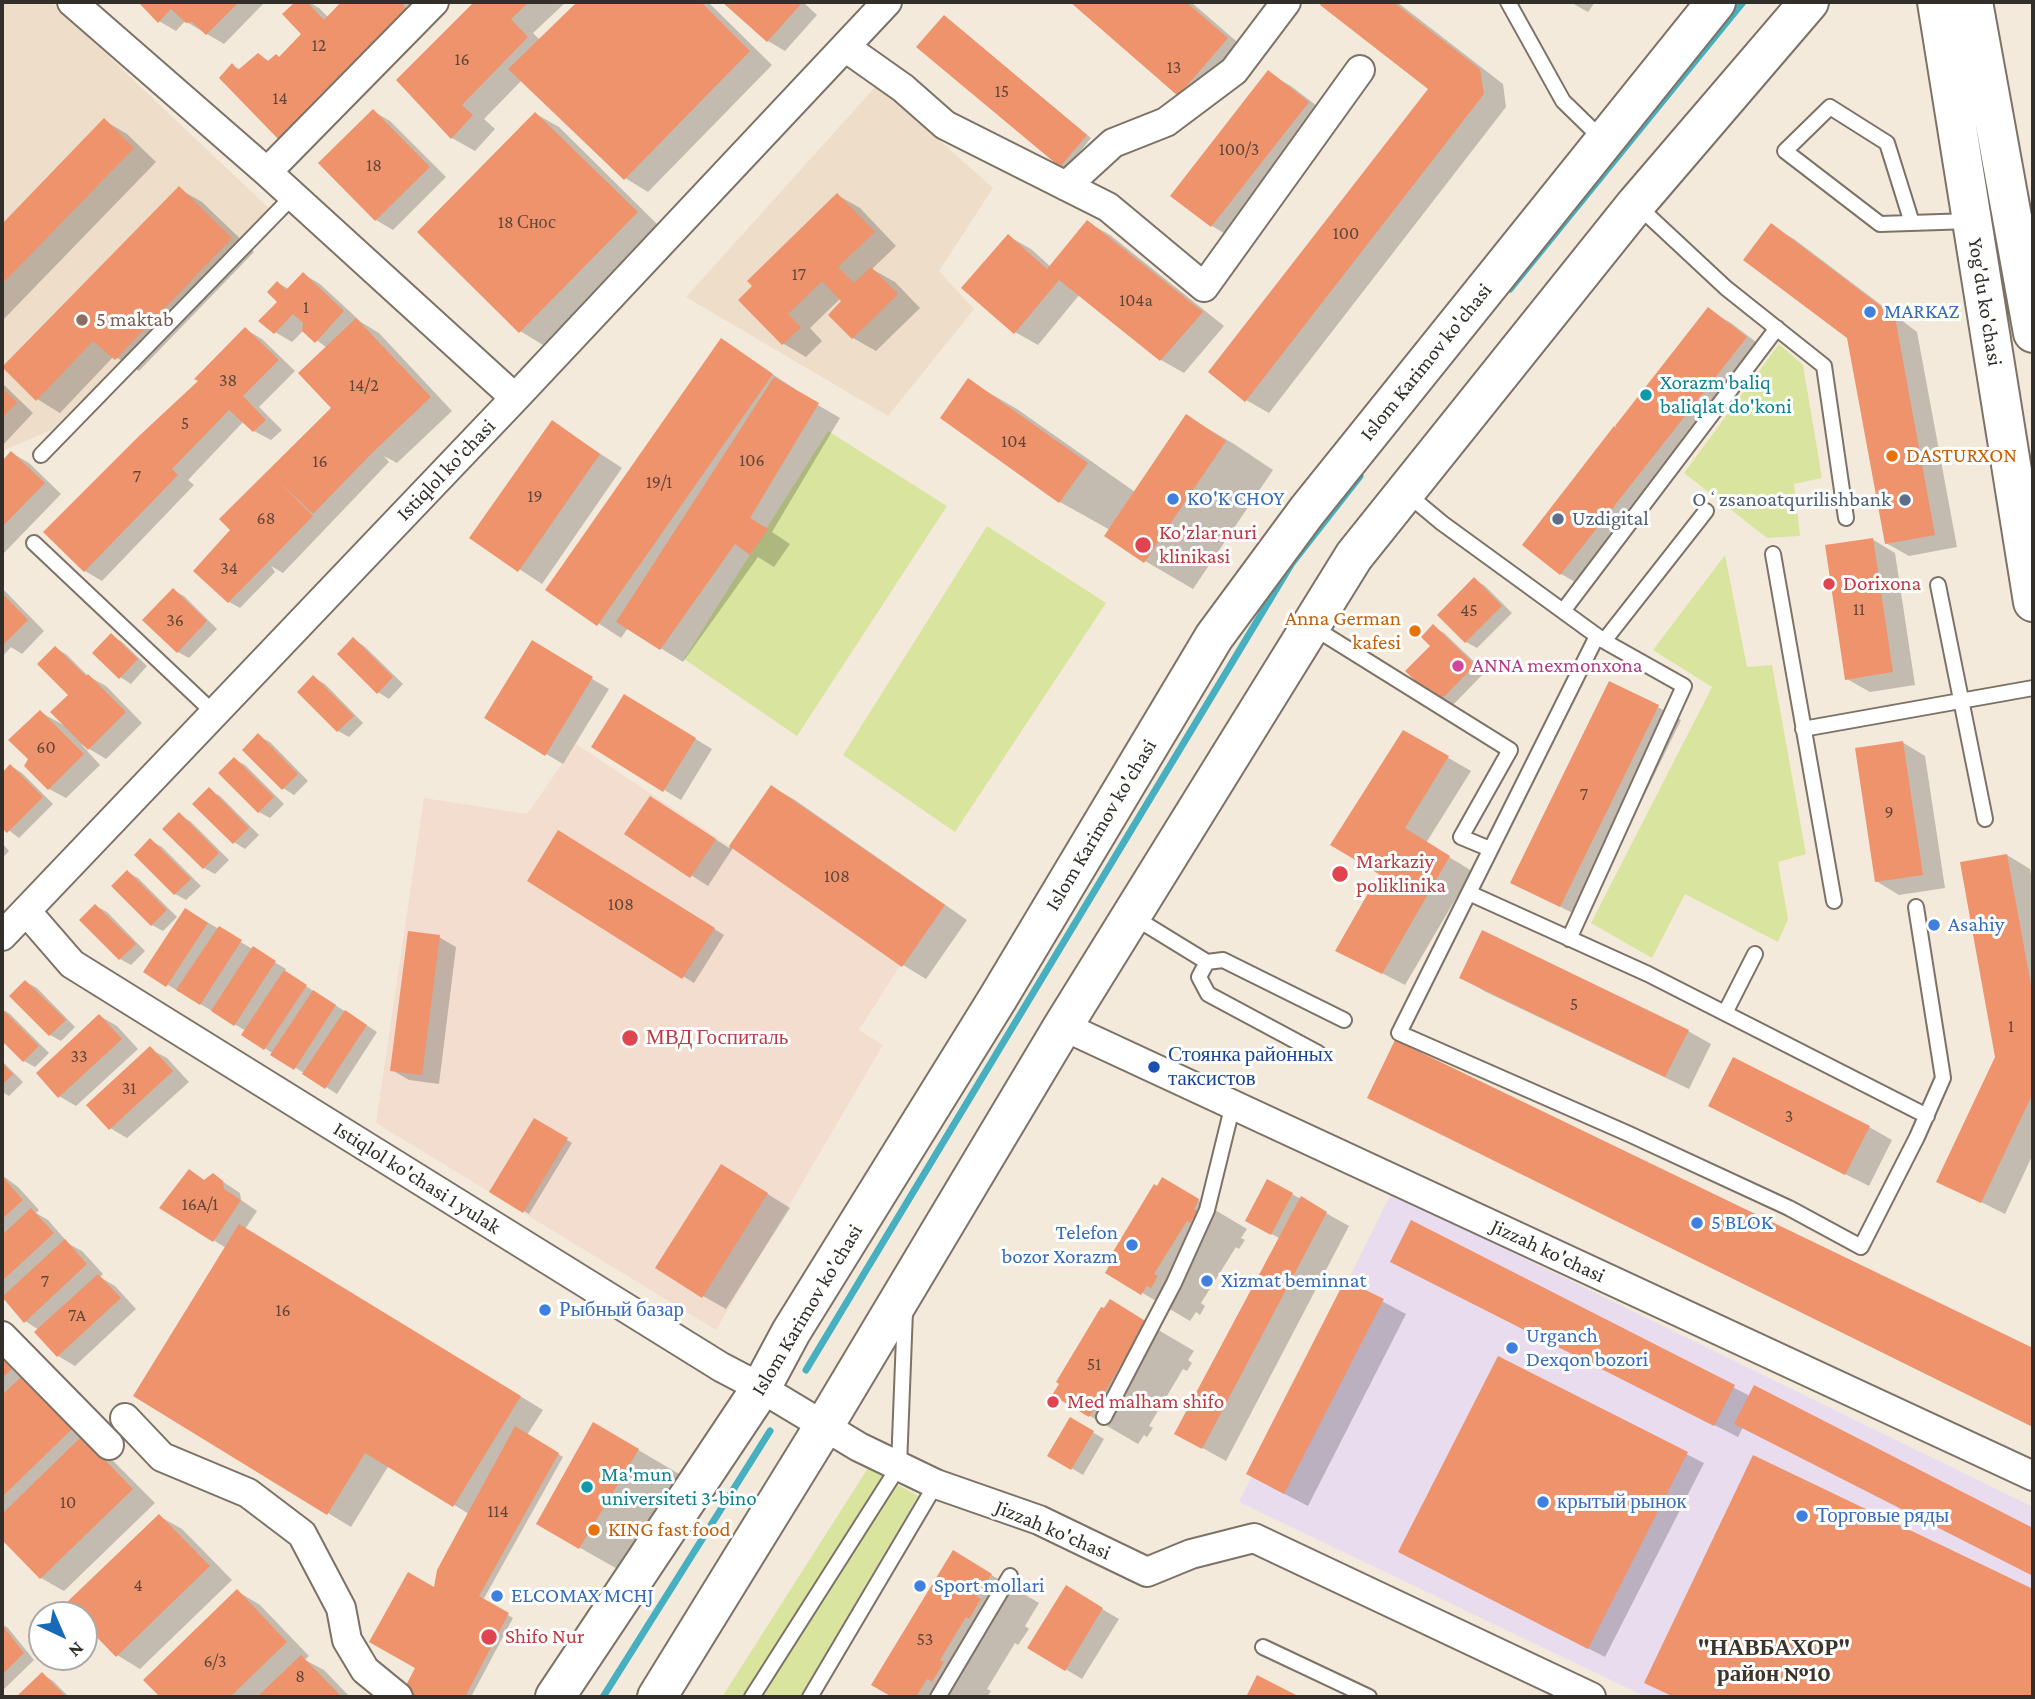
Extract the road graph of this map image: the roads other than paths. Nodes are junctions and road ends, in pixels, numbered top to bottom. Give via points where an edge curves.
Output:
1 (72, 2) edge
2 (434, 2) edge
3 (887, 2) edge
4 (1286, 2) edge
5 (1508, 2) edge
6 (1716, 2) edge
7 (1809, 2) edge
8 (1922, 2) edge
9 (1937, 2) edge
10 (1973, 2) edge
11 (1944, 45) junction
12 (845, 47) junction
13 (1360, 70) dead end
14 (1604, 141) junction
15 (267, 172) junction
16 (1066, 186) junction
17 (293, 196) junction
18 (1636, 204) junction
19 (1973, 221) junction
20 (1912, 222) junction
21 (2032, 314) edge
22 (1777, 328) junction
23 (515, 398) junction
24 (41, 455) dead end
25 (1405, 492) junction
26 (1706, 511) dead end
27 (1846, 518) dead end
28 (34, 543) dead end
29 (1773, 554) dead end
30 (1938, 585) dead end
31 (2033, 602) edge
32 (1563, 611) junction
33 (1310, 625) junction
34 (1601, 639) junction
35 (2033, 688) edge
36 (1962, 700) junction
37 (214, 713) junction
38 (1803, 729) junction
39 (1985, 819) dead end
40 (1490, 849) junction
41 (1469, 893) junction
42 (1834, 901) dead end
43 (1916, 907) dead end
44 (26, 911) junction
45 (1131, 915) junction
46 (2, 936) edge
47 (1569, 939) junction
48 (1755, 954) dead end
49 (1207, 962) junction
50 (1725, 1013) junction
51 (1344, 1020) dead end
52 (1063, 1026) junction
53 (1318, 1053) dead end
54 (1233, 1104) junction
55 (1927, 1116) junction
56 (905, 1289) junction
57 (2, 1336) edge
58 (761, 1388) junction
59 (1104, 1417) dead end
60 (125, 1418) dead end
61 (824, 1426) junction
62 (109, 1445) dead end
63 (899, 1466) junction
64 (2033, 1476) edge
65 (936, 1484) junction
66 (1010, 1576) dead end
67 (1263, 1647) dead end
68 (398, 1697) edge
69 (555, 1697) edge
70 (657, 1697) edge
71 (752, 1697) edge
72 (810, 1697) edge
73 (937, 1697) edge
74 (1369, 1697) edge
75 (1591, 1697) edge

1 - 15 street
2 - 15 street
3 - 12 street, Istiqlol ko'chasi
4 - 16 street via 1234,71 1166,122 1112,143
5 - 14 lane via 1563,101
6 - 14 main road, Islom Karimov ko'chasi
7 - 18 main road
8 - 11 main road
9 - 11 main road, Yog'du ko'chasi
10 - 21 main road, Yog'du ko'chasi
11 - 19 main road, Yog'du ko'chasi
12 - 16 street via 945,125
12 - 23 street, Istiqlol ko'chasi
13 - 16 street via 1204,287 1108,207
14 - 58 main road, Islom Karimov ko'chasi via 1307,511 1214,637
15 - 17 street
17 - 23 street
17 - 24 lane
18 - 22 lane via 1726,288
18 - 25 main road
19 - 20 lane
19 - 31 main road, Yog'du ko'chasi
20 - 20 lane via 1880,225 1785,151 1830,107 1887,143
22 - 27 lane via 1824,366
22 - 32 lane
23 - 37 street, Istiqlol ko'chasi
25 - 32 lane
25 - 33 main road via 1354,556
26 - 34 lane
28 - 37 lane
29 - 38 lane
30 - 36 lane
32 - 34 lane
33 - 40 lane via 1510,750 1461,837
33 - 45 main road
34 - 40 lane
34 - 47 lane via 1684,685
35 - 36 lane
36 - 38 lane
36 - 39 lane
37 - 44 street, Istiqlol ko'chasi
38 - 42 lane
40 - 41 lane
41 - 47 lane
41 - 55 lane via 1399,1033 1789,1208 1861,1247
43 - 55 lane via 1943,1078
44 - 46 street, Istiqlol ko'chasi
44 - 58 street, Istiqlol ko'chasi 1 yulak via 72,964
45 - 49 lane
45 - 52 main road
47 - 50 lane
48 - 50 lane
49 - 51 lane via 1223,960
49 - 53 lane via 1199,977 1208,994
50 - 55 lane
52 - 54 street, Jizzah ko'chasi
52 - 56 main road
54 - 59 lane via 1206,1210 1174,1283
54 - 64 street, Jizzah ko'chasi
56 - 61 main road
56 - 63 lane
57 - 62 street
58 - 61 street, Istiqlol ko'chasi 1 yulak
58 - 69 main road, Islom Karimov ko'chasi
60 - 68 street via 162,1457 248,1493 302,1534 341,1608 347,1640 365,1670
61 - 63 street, Jizzah ko'chasi
61 - 70 main road
63 - 65 street, Jizzah ko'chasi
63 - 71 lane
65 - 72 lane
65 - 75 street, Jizzah ko'chasi via 1039,1520 1147,1572 1191,1554 1254,1538
66 - 73 lane
67 - 74 lane

